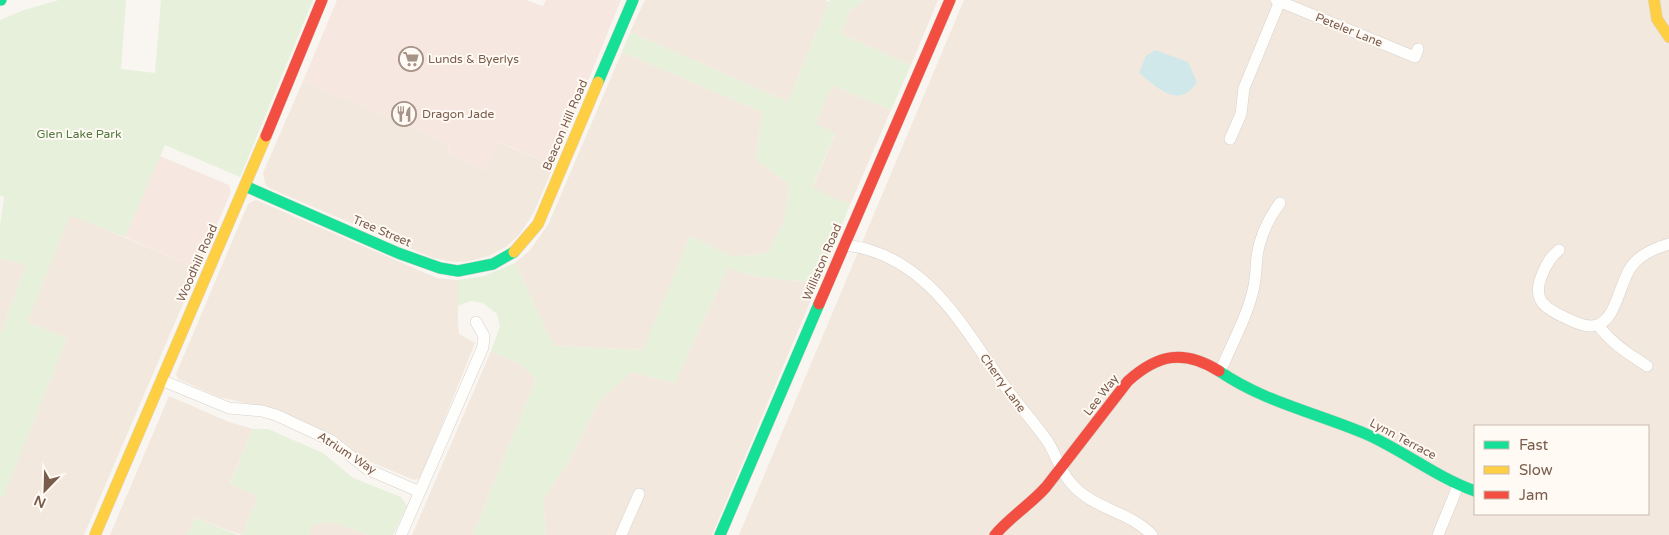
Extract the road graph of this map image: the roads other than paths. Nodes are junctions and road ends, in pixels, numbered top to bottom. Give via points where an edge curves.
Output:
1 (322, 0) edge
2 (633, 0) edge
3 (950, 0) edge
4 (1654, 0) edge
5 (1278, 1) edge
6 (1669, 37) edge
7 (1418, 49) dead end
8 (1230, 139) dead end
9 (245, 186) junction
10 (1280, 203) dead end
11 (1669, 244) edge
12 (845, 245) junction
13 (1559, 250) dead end
14 (512, 254) joint
15 (476, 322) dead end
16 (1598, 325) junction
17 (1647, 366) dead end
18 (1220, 372) junction
19 (160, 380) junction
20 (1260, 395) joint
21 (1061, 468) junction
22 (1458, 486) junction
23 (1474, 491) edge
24 (420, 492) junction
25 (639, 494) dead end
26 (95, 535) edge
27 (401, 535) edge
28 (621, 535) edge
29 (720, 535) edge
30 (995, 535) edge
31 (1152, 535) edge
32 (1438, 535) edge

1 - 9 street, Woodhill Road
2 - 14 street, Beacon Hill Road via 538,224
3 - 12 street, Williston Road
4 - 6 street via 1657,19
5 - 7 street, Peteler Lane via 1414,57
5 - 8 street via 1244,88 1241,114
9 - 14 street, Tree Street via 440,268 458,271 493,264
9 - 19 street, Woodhill Road
10 - 18 street via 1261,236 1254,287
11 - 16 street via 1637,260 1630,268 1609,316
12 - 21 street, Cherry Lane via 884,254 922,278 964,328 1045,438
12 - 29 street, Williston Road
13 - 16 street via 1548,261 1539,281 1539,297 1552,312 1584,326
15 - 24 street via 484,336 483,347
16 - 17 street via 1612,342
18 - 20 street, Lee Way
18 - 21 street, Lee Way via 1203,361 1187,357 1154,361 1128,381
19 - 24 street, Atrium Way via 229,408 276,414 332,441 368,469
19 - 26 street, Woodhill Road
20 - 22 street, Lynn Terrace via 1382,441
21 - 30 street, Lee Way via 1046,490 1015,513
21 - 31 street, Cherry Lane via 1085,495 1108,510 1134,520
22 - 23 street, Lynn Terrace
22 - 32 street
24 - 27 street
25 - 28 street

